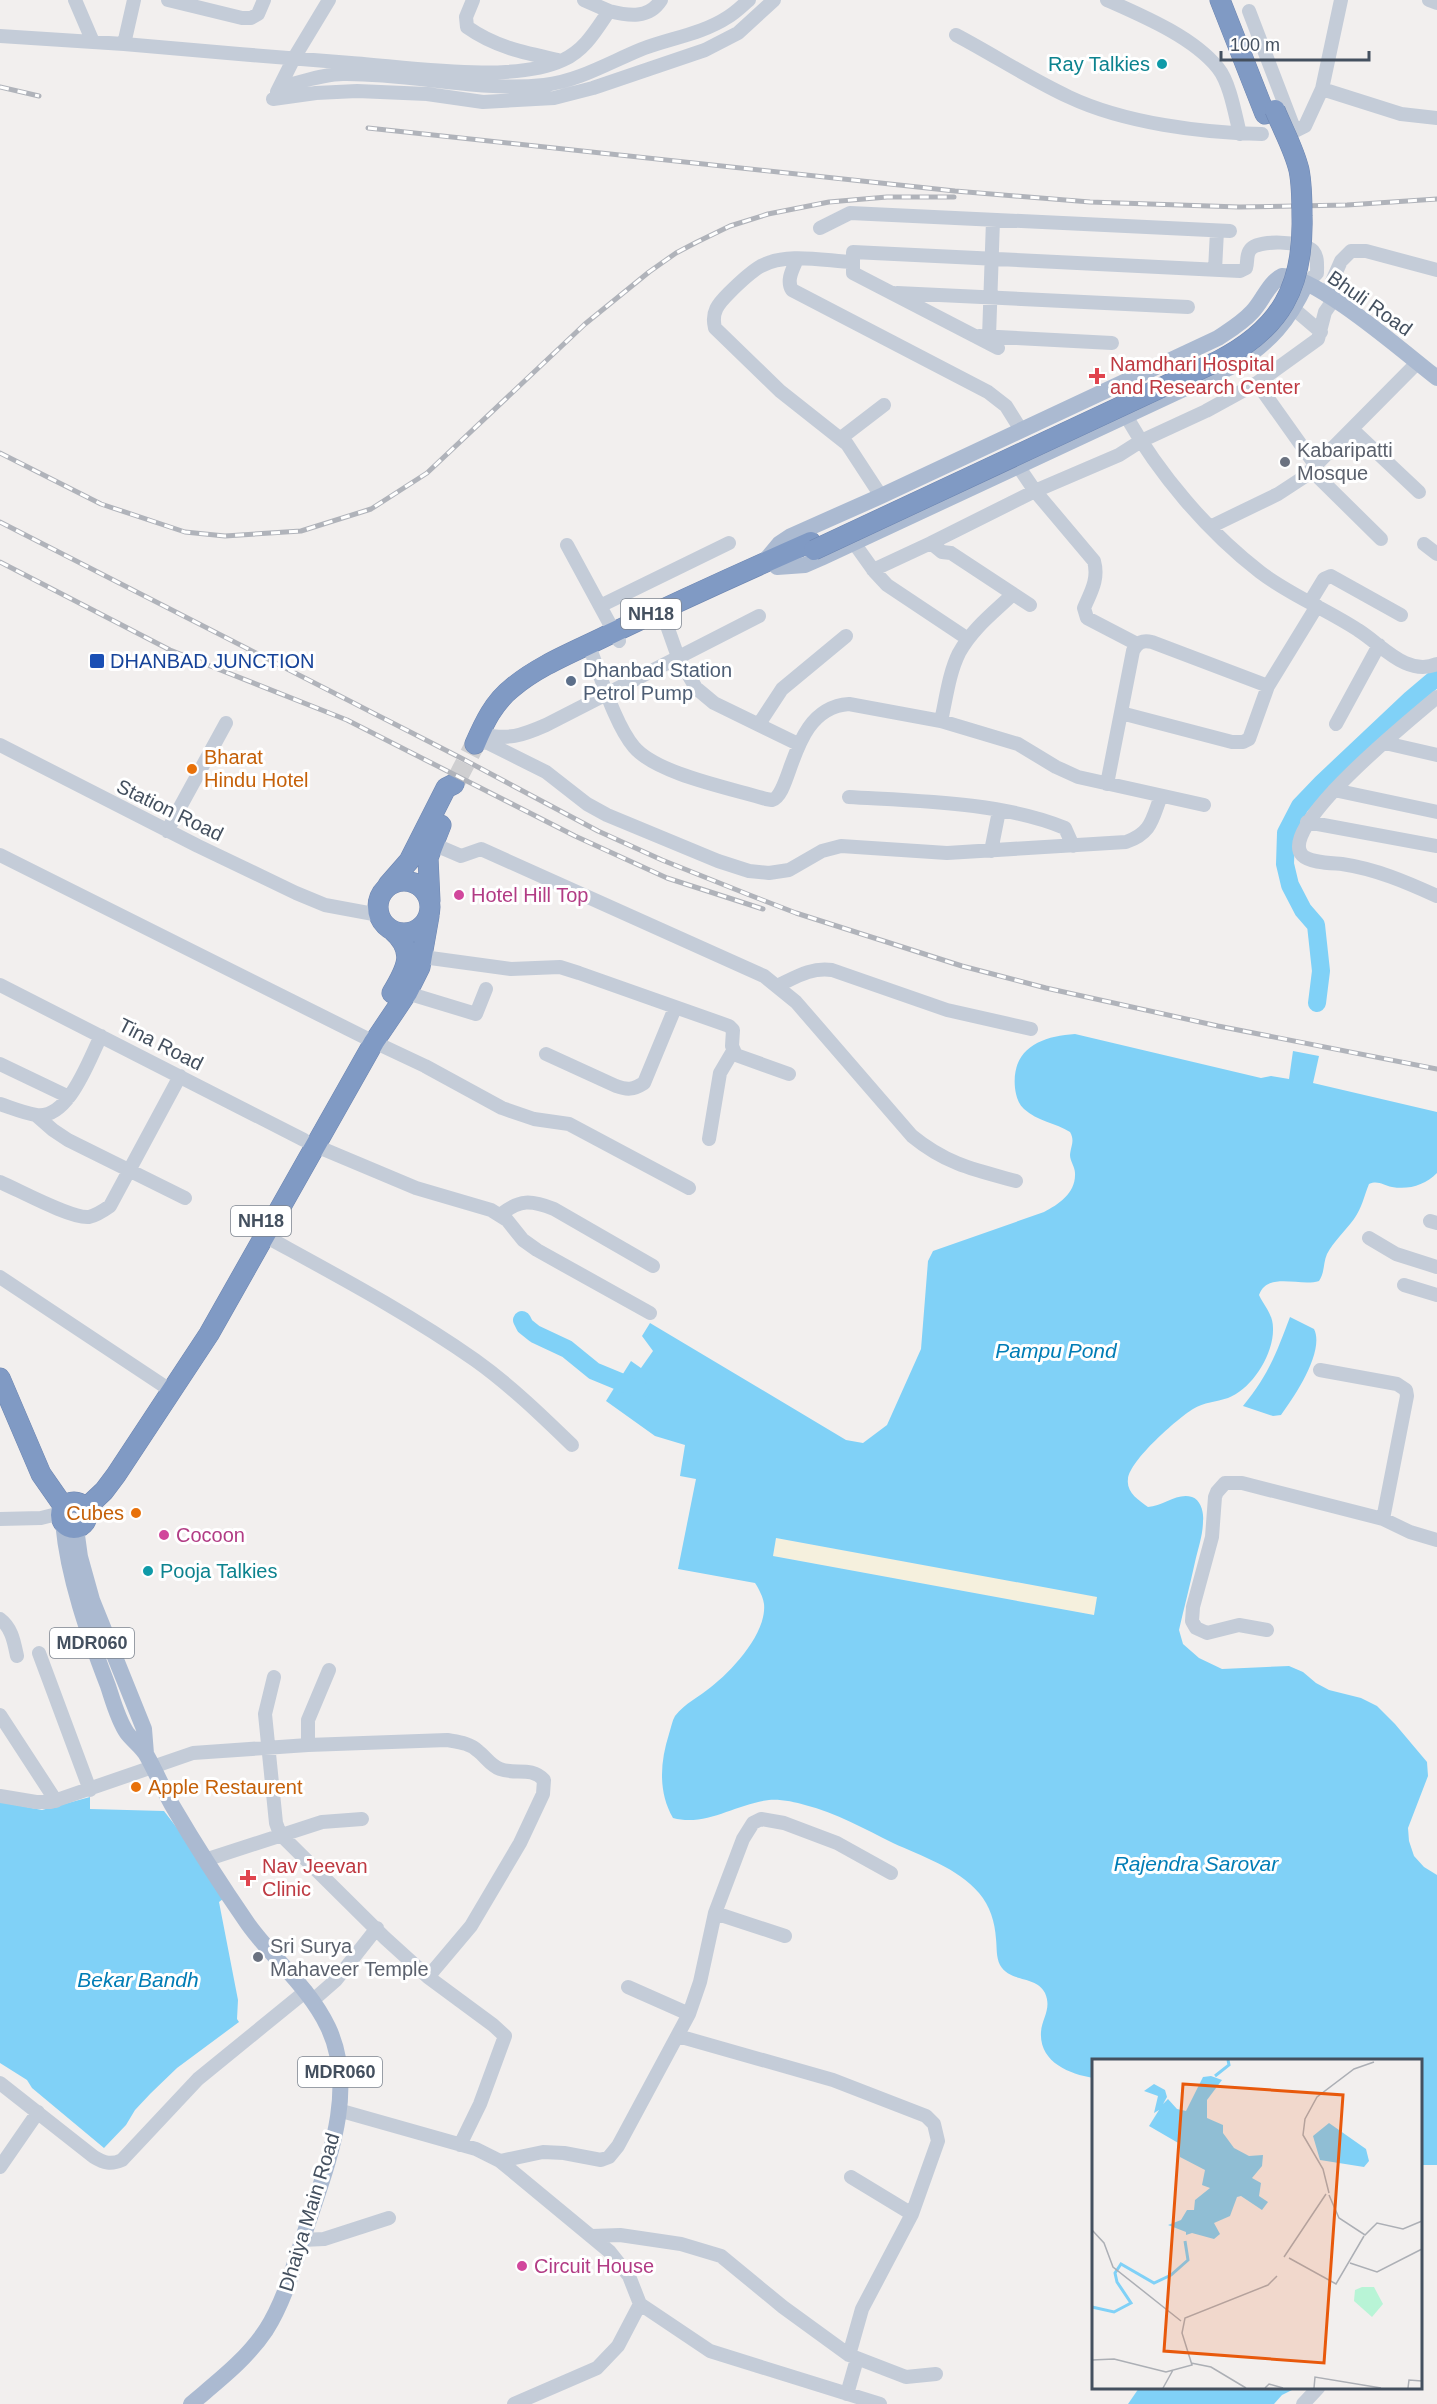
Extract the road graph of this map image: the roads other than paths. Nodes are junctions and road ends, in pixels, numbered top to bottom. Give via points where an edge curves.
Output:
1 (75, 0) edge
2 (135, 0) edge
3 (168, 0) edge
4 (264, 0) edge
5 (329, 0) edge
6 (473, 0) edge
7 (584, 0) edge
8 (661, 0) edge
9 (749, 0) edge
10 (774, 0) edge
11 (1107, 0) edge
12 (1220, 0) edge
13 (1231, 0) edge
14 (1341, 0) edge
15 (609, 11) junction
16 (1249, 11) dead end
17 (956, 35) dead end
18 (0, 36) edge
19 (93, 42) junction
20 (124, 44) junction
21 (294, 58) junction
22 (563, 61) junction
23 (281, 87) junction
24 (1322, 89) junction
25 (1437, 118) edge
26 (1268, 119) junction
27 (1240, 134) junction
28 (993, 220) junction
29 (820, 228) dead end
30 (992, 258) junction
31 (797, 259) junction
32 (853, 262) junction
33 (1215, 270) junction
34 (1437, 270) edge
35 (1306, 284) junction
36 (892, 293) junction
37 (1330, 297) junction
38 (990, 298) junction
39 (1188, 307) dead end
40 (1294, 309) junction
41 (1321, 332) junction
42 (982, 336) junction
43 (1112, 343) dead end
44 (998, 348) dead end
45 (1417, 363) junction
46 (1437, 378) edge
47 (1257, 383) junction
48 (884, 405) dead end
49 (1126, 416) junction
50 (1352, 429) junction
51 (1021, 430) junction
52 (840, 438) junction
53 (1141, 441) junction
54 (1018, 466) junction
55 (1314, 468) junction
56 (1035, 491) junction
57 (1419, 492) dead end
58 (881, 496) junction
59 (1210, 527) junction
60 (1381, 539) dead end
61 (729, 543) dead end
62 (854, 543) junction
63 (931, 543) junction
64 (1424, 544) dead end
65 (567, 545) dead end
66 (1437, 554) edge
67 (763, 568) junction
68 (873, 570) junction
69 (1012, 595) junction
70 (1314, 604) junction
71 (1030, 605) dead end
72 (600, 606) junction
73 (1401, 615) dead end
74 (759, 616) dead end
75 (665, 620) junction
76 (846, 636) dead end
77 (617, 637) junction
78 (968, 639) junction
79 (1137, 644) junction
80 (1379, 645) junction
81 (592, 654) junction
82 (678, 657) junction
83 (1437, 664) edge
84 (1268, 686) junction
85 (608, 695) junction
86 (1437, 698) edge
87 (500, 700) junction
88 (1121, 713) junction
89 (941, 721) junction
90 (226, 723) dead end
91 (759, 724) junction
92 (1336, 724) dead end
93 (477, 739) junction
94 (1385, 743) junction
95 (798, 744) junction
96 (0, 746) edge
97 (1437, 755) edge
98 (1107, 784) junction
99 (1334, 790) junction
100 (1161, 796) junction
101 (849, 797) dead end
102 (1204, 805) dead end
103 (999, 811) junction
104 (1437, 812) edge
105 (1307, 822) junction
106 (167, 831) junction
107 (433, 844) junction
108 (1073, 846) junction
109 (1437, 846) edge
110 (991, 851) junction
111 (0, 855) edge
112 (384, 890) junction
113 (1437, 896) edge
114 (429, 909) junction
115 (385, 922) junction
116 (423, 957) junction
117 (0, 985) edge
118 (777, 986) junction
119 (486, 989) dead end
120 (407, 993) junction
121 (675, 1008) junction
122 (1031, 1029) dead end
123 (101, 1035) junction
124 (369, 1039) junction
125 (733, 1051) junction
126 (546, 1054) dead end
127 (0, 1064) edge
128 (789, 1074) dead end
129 (180, 1076) junction
130 (69, 1098) junction
131 (0, 1104) edge
132 (37, 1116) junction
133 (709, 1139) dead end
134 (310, 1143) junction
135 (130, 1170) junction
136 (1016, 1181) dead end
137 (0, 1182) edge
138 (689, 1188) dead end
139 (185, 1198) dead end
140 (500, 1215) junction
141 (265, 1236) junction
142 (1369, 1238) dead end
143 (653, 1266) dead end
144 (1437, 1267) edge
145 (0, 1277) edge
146 (1404, 1286) dead end
147 (1437, 1295) edge
148 (650, 1313) dead end
149 (1320, 1370) dead end
150 (0, 1378) edge
151 (164, 1386) junction
152 (0, 1407) edge
153 (572, 1445) dead end
154 (69, 1514) junction
155 (0, 1519) edge
156 (1383, 1519) junction
157 (1437, 1540) edge
158 (0, 1619) edge
159 (1267, 1629) dead end
160 (39, 1653) dead end
161 (17, 1656) dead end
162 (329, 1670) dead end
163 (274, 1677) dead end
164 (0, 1715) edge
165 (308, 1744) junction
166 (266, 1747) junction
167 (149, 1761) junction
168 (90, 1790) junction
169 (0, 1796) edge
170 (56, 1801) junction
171 (362, 1819) dead end
172 (280, 1834) junction
173 (205, 1860) junction
174 (891, 1873) dead end
175 (715, 1913) junction
176 (377, 1928) junction
177 (784, 1936) dead end
178 (428, 1977) junction
179 (628, 1987) dead end
180 (309, 1996) junction
181 (689, 2014) junction
182 (678, 2036) junction
183 (0, 2083) edge
184 (338, 2110) junction
185 (38, 2112) junction
186 (460, 2145) junction
187 (500, 2161) junction
188 (0, 2167) edge
189 (851, 2177) dead end
190 (912, 2214) junction
191 (389, 2218) dead end
192 (592, 2236) junction
193 (302, 2240) junction
194 (640, 2304) junction
195 (854, 2357) junction
196 (936, 2374) dead end
197 (1317, 2389) edge
198 (847, 2394) junction
199 (191, 2404) edge
200 (514, 2404) edge
201 (880, 2404) edge
202 (1304, 2404) edge

1 - 19 street
2 - 20 street
3 - 4 street via 242,18 258,14
5 - 21 street
6 - 22 street via 465,24 483,38
7 - 15 street
8 - 15 street via 655,9 641,15
9 - 23 street via 728,17 691,34 546,85 496,87 406,76 341,74
10 - 23 street via 738,33 705,50 554,98 483,102 428,94 357,91 273,99
11 - 27 street via 1170,31 1219,69
12 - 26 highway, NH18
13 - 26 highway, NH18
14 - 24 street
15 - 22 street via 586,45
16 - 24 street via 1295,131 1305,126
17 - 27 street via 1070,98 1148,121
18 - 19 street
19 - 20 street
20 - 21 street
21 - 22 street via 479,73 525,70
21 - 23 street
24 - 25 street via 1401,114
26 - 27 street
26 - 67 highway, NH18, bridge via 1299,170 1303,244 1287,301 1259,336 1218,362
28 - 29 street via 850,213
28 - 30 street
28 - 33 street via 1223,231
30 - 32 street via 854,252
30 - 33 street
30 - 38 street
31 - 32 street
31 - 51 street via 790,278 792,290 988,392 1006,406
31 - 52 street via 776,260 750,273 720,301 712,319 715,328 780,392
32 - 36 street via 853,273
33 - 35 street via 1244,270 1249,251 1258,244 1293,243 1308,247 1316,257 1317,273
34 - 37 street via 1366,251 1351,251 1341,261
35 - 37 main road, Bhuli Road
35 - 40 main road
35 - 51 main road, Bhuli Road via 1286,275 1278,278 1242,322 1218,338
36 - 38 street
36 - 42 street
37 - 41 street
37 - 45 main road, Bhuli Road
38 - 39 street
38 - 42 street
40 - 41 street
40 - 49 main road via 1280,328 1251,354
41 - 47 street via 1309,346
42 - 43 street
42 - 44 street
45 - 46 main road, Bhuli Road
45 - 50 street
47 - 53 street
47 - 55 street
48 - 52 street
49 - 53 street
49 - 54 main road
50 - 55 street
50 - 57 street
51 - 58 main road, Bhuli Road
52 - 58 street
53 - 56 street
53 - 59 street
54 - 56 street
54 - 62 main road
55 - 59 street via 1278,494
55 - 60 street
56 - 63 street
56 - 79 street via 1094,561 1097,572 1084,608 1087,618
58 - 67 main road, Bhuli Road via 791,536 779,544
59 - 70 street via 1260,572
61 - 72 street
62 - 67 main road via 805,564
62 - 68 street
63 - 68 street
63 - 69 street
64 - 66 street
65 - 72 street
67 - 75 highway, NH18
67 - 77 highway, NH18
68 - 78 street via 910,602
69 - 71 street
69 - 78 street
70 - 73 street via 1324,579 1331,576
70 - 80 street
70 - 84 street
72 - 77 street
74 - 82 street
75 - 77 highway, NH18
75 - 82 street
76 - 91 street via 782,689
77 - 81 highway, NH18
77 - 87 highway, NH18 via 553,663 513,687
78 - 89 street via 958,655
79 - 84 street via 1144,640 1152,642
79 - 88 street
80 - 83 street via 1410,666 1423,669
80 - 92 street
81 - 85 street
81 - 87 highway, NH18 via 515,696
82 - 85 street
82 - 91 street via 696,688 714,703
84 - 88 street via 1253,734 1243,742
85 - 93 street via 522,735
85 - 95 street via 632,746 647,760 766,799 781,795
86 - 94 street
87 - 93 highway, NH18
88 - 98 street
89 - 95 street via 837,704 813,723
89 - 98 street via 1018,744 1078,777
90 - 106 street
91 - 95 street
93 - 110 street via 546,772 607,815 749,871 789,870 822,851 841,846 915,852
94 - 97 street
94 - 99 street
96 - 106 street, Station Road
98 - 100 street
99 - 104 street
99 - 105 street
100 - 102 street
100 - 108 street via 1150,825 1140,837 1126,842
101 - 103 street via 950,803
103 - 108 street via 1065,828
103 - 110 street
105 - 109 street
105 - 113 street via 1299,850 1303,856 1363,867
106 - 115 street, Station Road via 296,893
107 - 112 highway, NH18 via 455,782 446,788 406,867
107 - 114 highway, NH18 via 428,858
107 - 118 street via 461,856 481,849 732,961
108 - 110 street
111 - 124 street
112 - 114 highway via 401,880 415,883 425,891
112 - 115 highway via 378,901
114 - 115 highway via 416,930 404,933
114 - 116 highway, NH18
115 - 124 highway, NH18 via 406,946 405,966
116 - 120 highway, NH18
116 - 121 street via 511,969 560,967
117 - 123 street, Tina Road
118 - 122 street via 809,970 832,970 947,1010
118 - 136 street via 796,1002 912,1136 931,1152 973,1170
119 - 120 street via 476,1014
120 - 124 highway, NH18
121 - 125 street via 729,1026 733,1030
121 - 126 street via 644,1083 636,1088 616,1086
123 - 129 street, Tina Road
123 - 130 street
124 - 134 highway, NH18
124 - 138 street via 502,1108 534,1119 569,1124
125 - 128 street
125 - 133 street via 720,1072
127 - 130 street
129 - 134 street, Tina Road
129 - 135 street
130 - 132 street via 58,1110
131 - 132 street
132 - 135 street via 68,1140
134 - 140 street, Tina Road via 416,1188
134 - 141 highway, NH18
134 - 151 highway, NH18
135 - 137 street via 110,1206 87,1217
135 - 139 street
140 - 143 street via 513,1205 539,1203
140 - 148 street via 537,1250
141 - 153 street via 381,1300 476,1361
141 - 154 highway, NH18 via 173,1391 116,1475 104,1491
142 - 144 street via 1396,1254
145 - 151 street
146 - 147 street
149 - 156 street via 1397,1384 1406,1390
150 - 154 highway, Dhaiya Main Road via 40,1474
151 - 154 highway, NH18 via 106,1472
152 - 154 highway via 43,1500
154 - 155 street
154 - 167 main road, Dhaiya Main Road / MDR060 via 92,1600 144,1729
156 - 157 street
156 - 159 street via 1242,1483 1231,1482 1221,1487 1215,1497 1212,1537 1192,1622 1207,1633 1239,1625
158 - 161 street via 14,1639
160 - 168 street
162 - 165 street via 308,1720
163 - 166 street via 265,1714
164 - 170 street
165 - 166 street
165 - 178 street via 447,1740 477,1749 493,1766 532,1771 544,1780 543,1794 520,1843 471,1926
166 - 167 street
166 - 172 street
167 - 168 street
167 - 173 main road, Dhaiya Main Road / MDR060
168 - 170 street
169 - 170 street
171 - 172 street via 322,1822
172 - 173 street
172 - 176 street
173 - 180 main road, Dhaiya Main Road / MDR060 via 249,1925
174 - 175 street via 837,1843 761,1819 748,1829
175 - 177 street
175 - 181 street
176 - 178 street
176 - 180 street via 336,1980
178 - 186 street via 505,2036
179 - 181 street
180 - 184 main road, Dhaiya Main Road / MDR060 via 336,2048
180 - 185 street via 198,2079 116,2163 94,2157
181 - 182 street
182 - 187 street via 609,2157 601,2160 543,2151
182 - 190 street via 833,2080 926,2116 934,2124 938,2141
183 - 185 street
184 - 186 street
184 - 193 main road, Dhaiya Main Road / MDR060 via 326,2167
185 - 188 street
186 - 187 street
187 - 192 street
189 - 190 street
190 - 195 street via 862,2308
191 - 193 street via 324,2239
192 - 194 street via 630,2276
192 - 195 street via 620,2235 681,2244 721,2256 783,2307
193 - 199 main road, Dhaiya Main Road / MDR060 via 285,2294 265,2331 231,2371
194 - 198 street via 710,2351
194 - 200 street via 618,2346 597,2367
195 - 196 street via 906,2378
195 - 198 street
197 - 202 street
198 - 201 street

